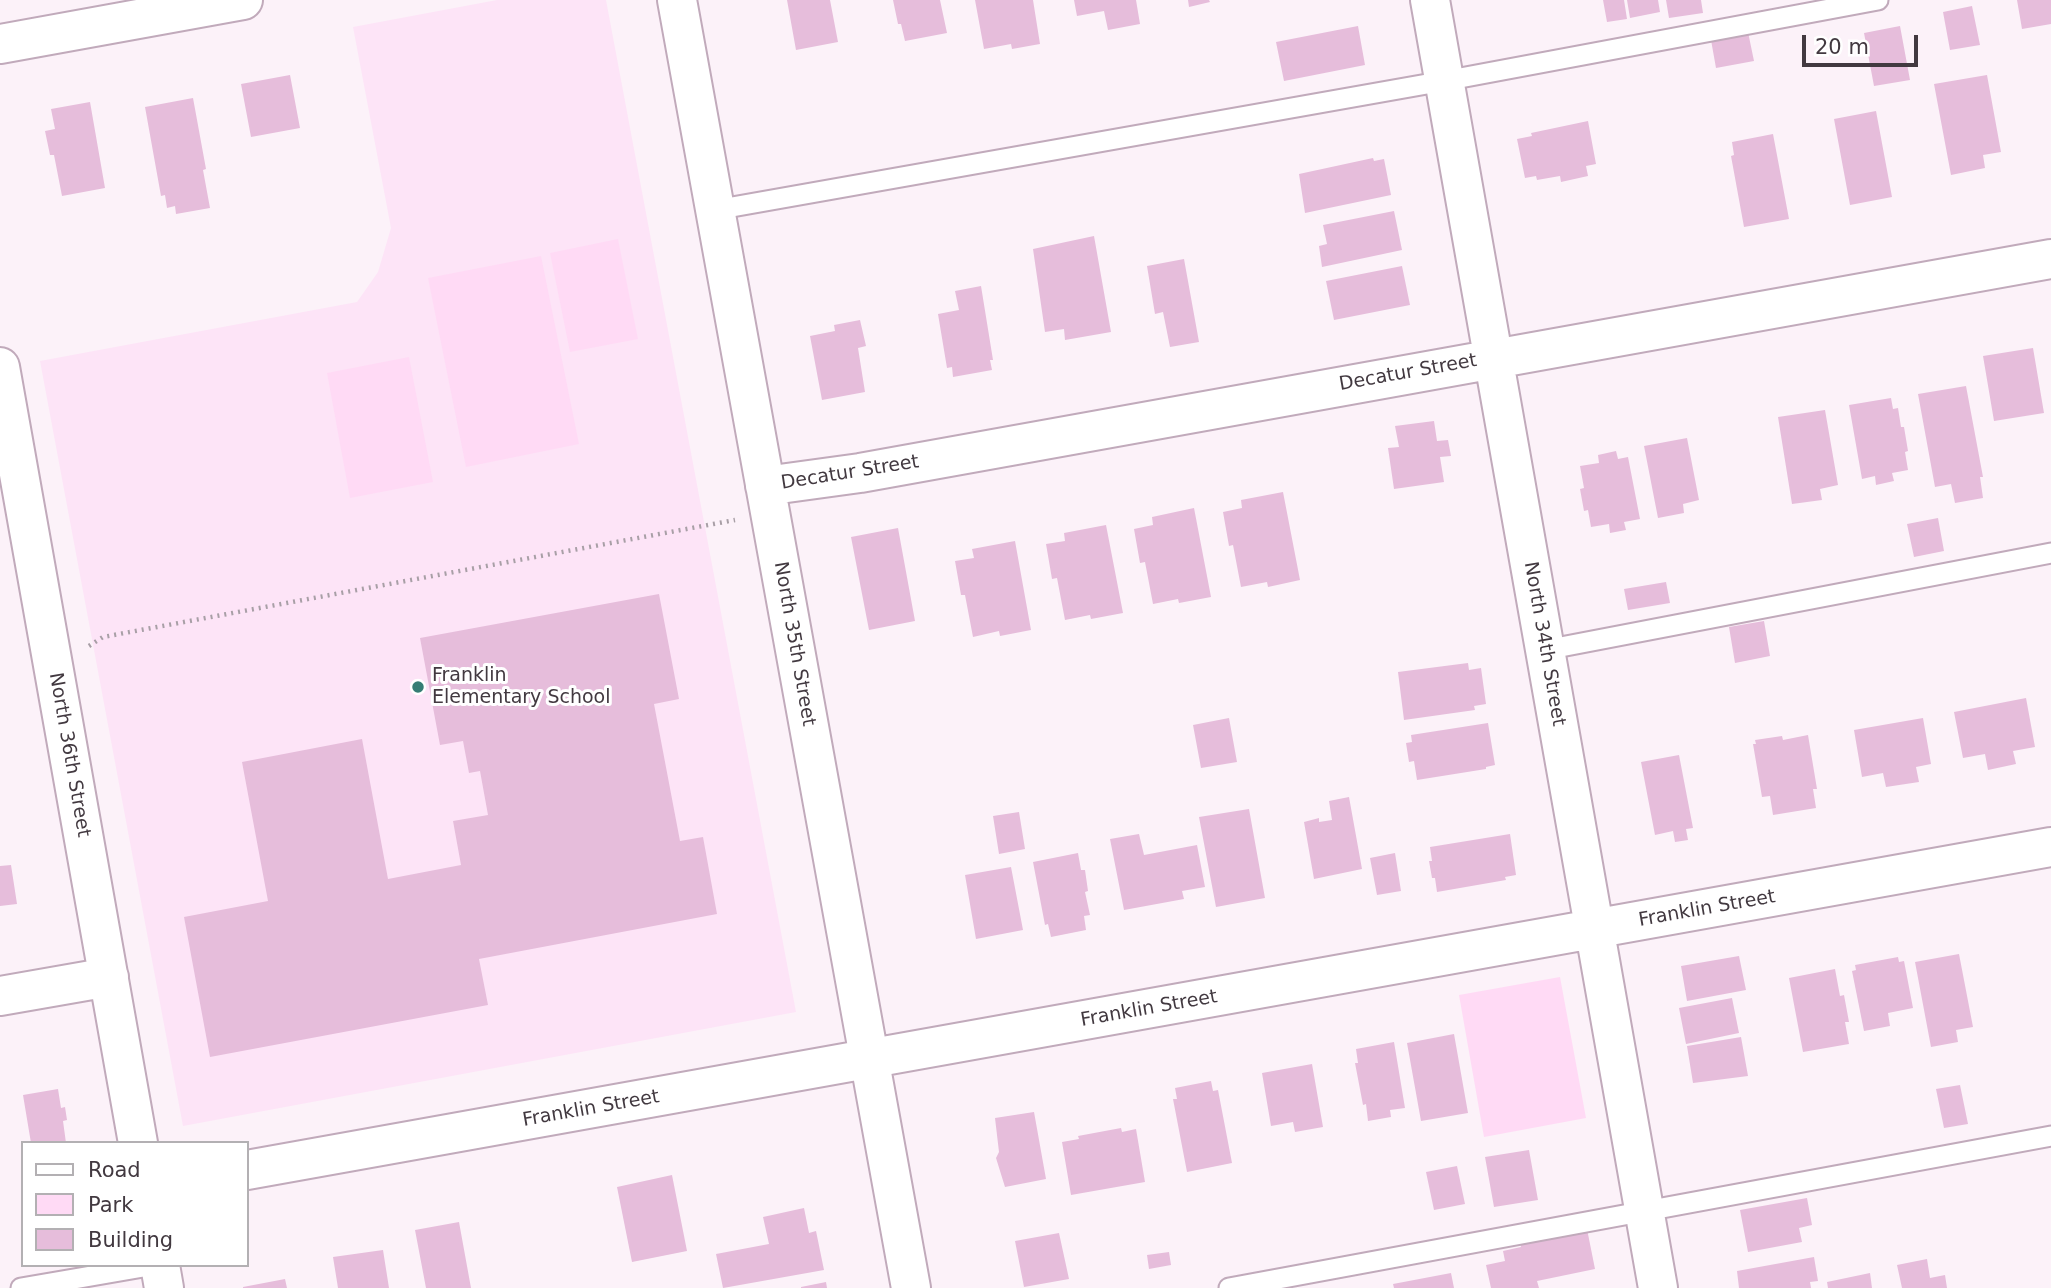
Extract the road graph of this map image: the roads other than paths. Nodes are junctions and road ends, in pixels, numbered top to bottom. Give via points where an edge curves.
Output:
1 (243, 0) edge
2 (677, 0) edge
3 (1430, 0) edge
4 (1878, 0) edge
5 (0, 44) edge
6 (1444, 82) junction
7 (715, 210) junction
8 (2051, 259) edge
9 (1493, 358) junction
10 (0, 367) edge
11 (765, 486) junction
12 (2051, 553) edge
13 (1545, 650) junction
14 (2051, 847) edge
15 (1594, 929) junction
16 (109, 977) junction
17 (0, 996) edge
18 (869, 1059) junction
19 (2051, 1136) edge
20 (138, 1141) edge
21 (248, 1170) edge
22 (1644, 1210) junction
23 (146, 1267) edge
24 (159, 1267) edge
25 (21, 1288) edge
26 (164, 1288) edge
27 (911, 1288) edge
28 (1229, 1288) edge
29 (1658, 1288) edge

1 - 5 street
2 - 7 street, North 35th Street
3 - 6 street, North 34th Street
4 - 6 lane
6 - 7 lane
6 - 9 street, North 34th Street
7 - 11 street, North 35th Street
8 - 9 street, Decatur Street
9 - 11 street, Decatur Street via 860,473
9 - 13 street, North 34th Street
10 - 16 street, North 36th Street
11 - 18 street, North 35th Street
12 - 13 lane
13 - 15 street, North 34th Street
14 - 15 street, Franklin Street
15 - 18 street, Franklin Street
15 - 22 street, North 34th Street
16 - 17 street
16 - 20 street, North 36th Street
18 - 21 street, Franklin Street
18 - 27 street, North 35th Street
19 - 22 lane
22 - 28 lane
22 - 29 street, North 34th Street
23 - 25 lane
24 - 26 street

